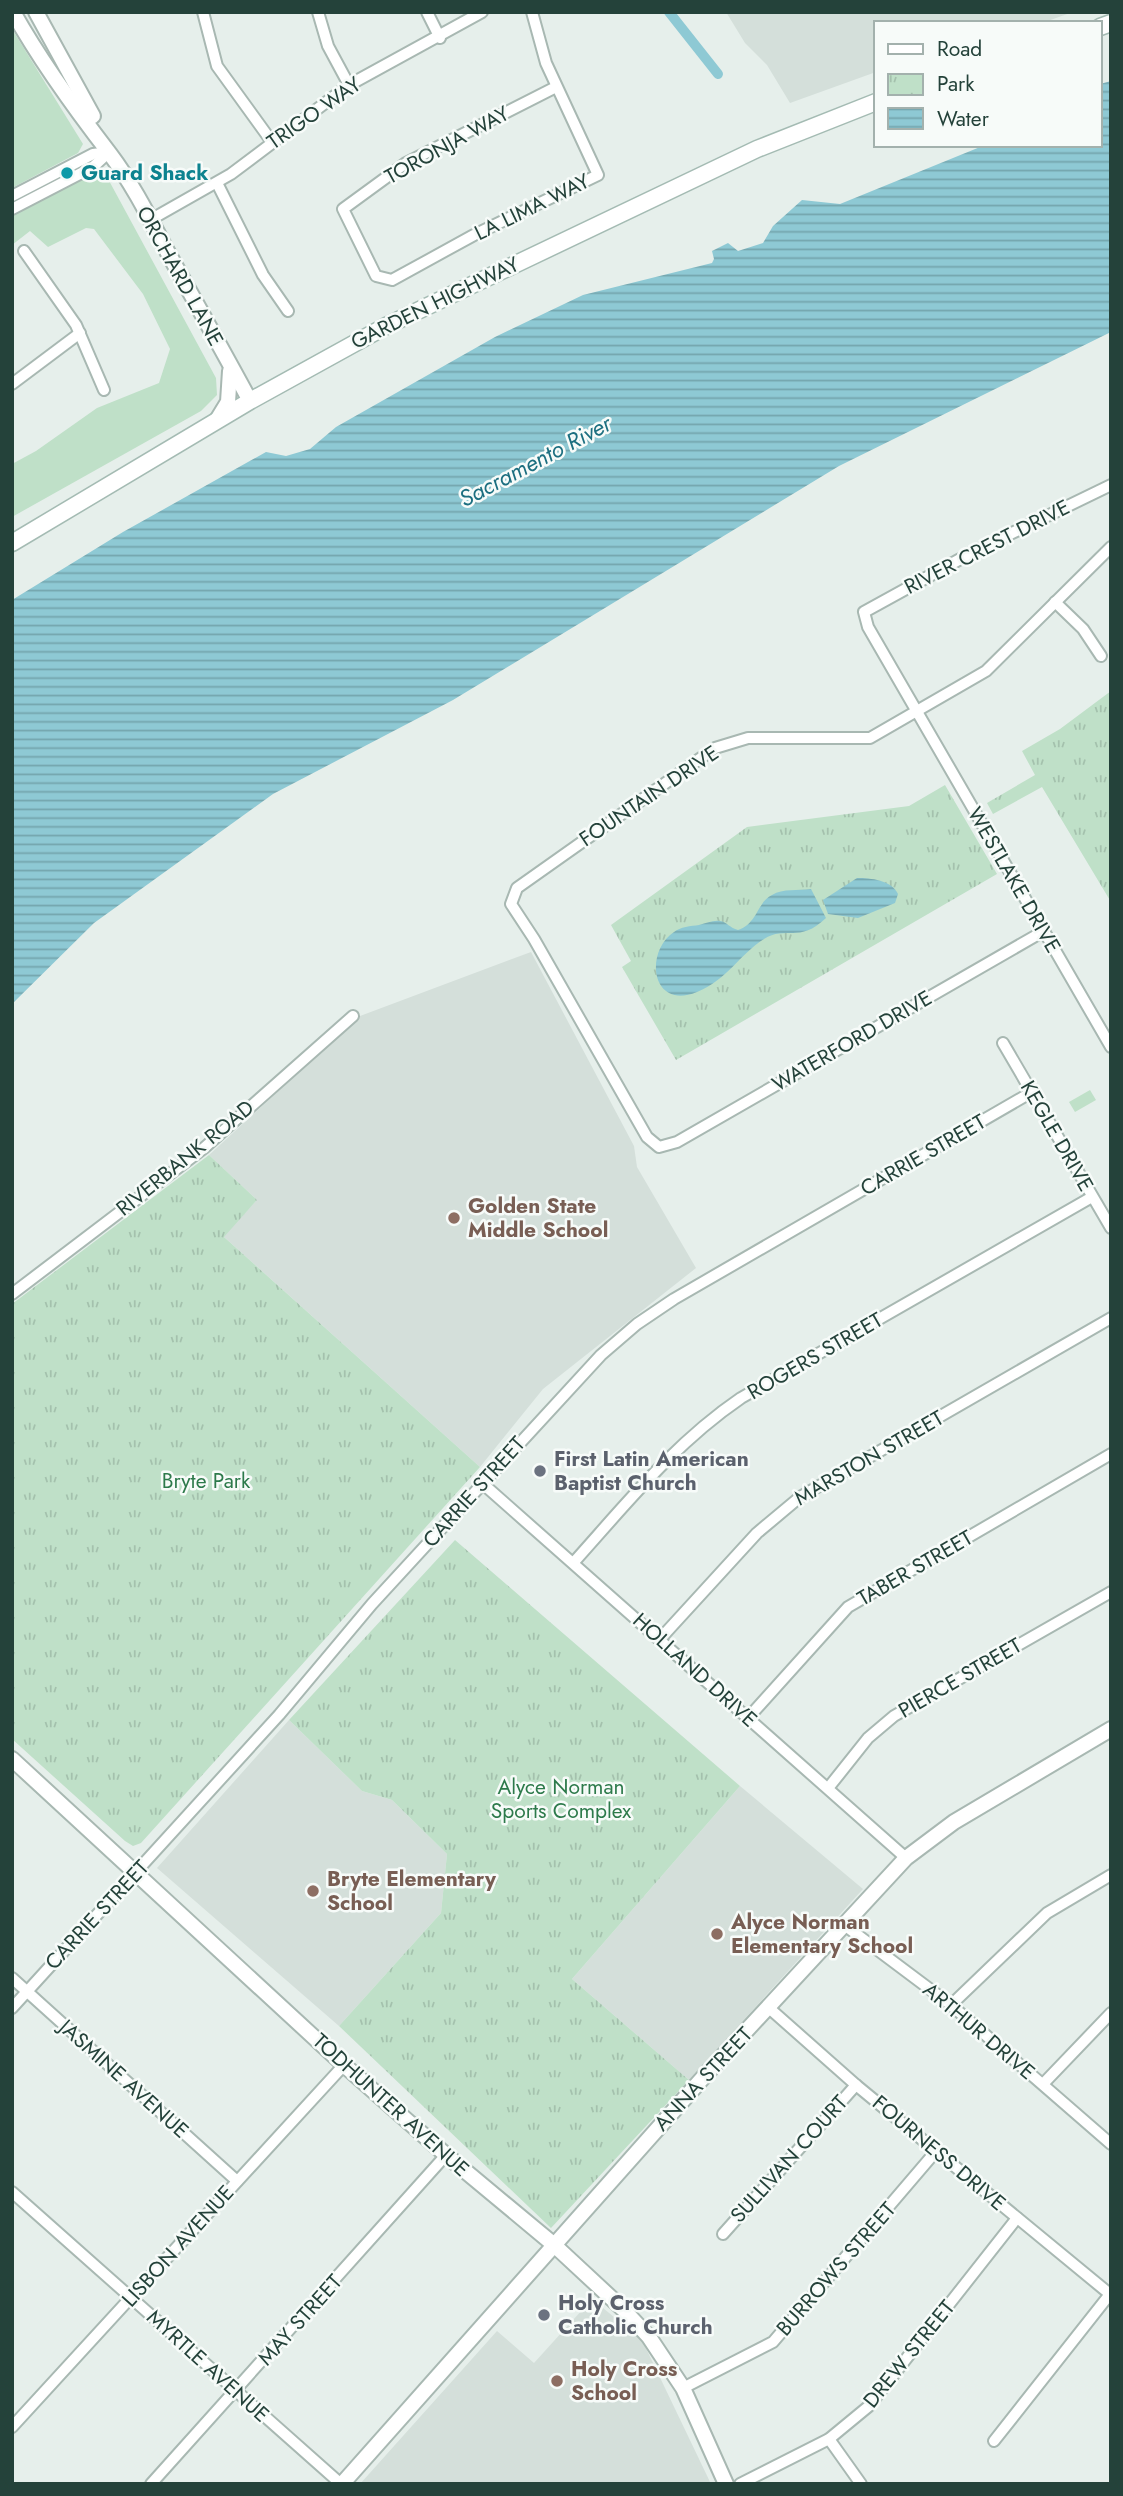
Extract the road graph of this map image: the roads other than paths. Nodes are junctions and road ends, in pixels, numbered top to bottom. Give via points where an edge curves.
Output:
1 (13, 12) edge
2 (36, 12) edge
3 (203, 12) edge
4 (318, 12) edge
5 (427, 12) edge
6 (482, 12) edge
7 (531, 12) edge
8 (440, 38) junction
9 (349, 85) junction
10 (556, 87) junction
11 (874, 103) edge
12 (272, 142) junction
13 (109, 152) junction
14 (217, 183) junction
15 (12, 196) edge
16 (12, 209) edge
17 (150, 220) junction
18 (24, 251) dead end
19 (386, 280) joint
20 (288, 311) dead end
21 (80, 333) junction
22 (229, 363) junction
23 (12, 384) edge
24 (104, 390) dead end
25 (250, 401) junction
26 (216, 422) junction
27 (1111, 485) edge
28 (12, 543) edge
29 (1111, 547) edge
30 (1055, 602) junction
31 (864, 612) joint
32 (1101, 656) dead end
33 (918, 712) junction
34 (1044, 931) junction
35 (354, 1016) dead end
36 (1003, 1043) dead end
37 (1111, 1047) edge
38 (1032, 1093) junction
39 (659, 1147) joint
40 (1092, 1197) junction
41 (1111, 1228) edge
42 (12, 1294) edge
43 (1111, 1318) edge
44 (1111, 1454) edge
45 (482, 1483) junction
46 (574, 1562) junction
47 (1111, 1592) edge
48 (660, 1639) junction
49 (748, 1718) junction
50 (1111, 1729) edge
51 (12, 1759) edge
52 (829, 1787) junction
53 (906, 1858) junction
54 (137, 1871) junction
55 (1111, 1875) edge
56 (843, 1924) junction
57 (12, 1978) edge
58 (27, 1992) junction
59 (951, 2005) junction
60 (12, 2008) edge
61 (769, 2008) junction
62 (1111, 2013) edge
63 (344, 2065) junction
64 (1043, 2084) junction
65 (856, 2085) junction
66 (1111, 2144) edge
67 (937, 2150) junction
68 (446, 2155) junction
69 (237, 2181) junction
70 (12, 2192) edge
71 (1017, 2218) junction
72 (723, 2234) dead end
73 (553, 2244) junction
74 (1110, 2295) edge
75 (133, 2297) junction
76 (683, 2388) junction
77 (236, 2392) junction
78 (17, 2413) edge
79 (12, 2427) edge
80 (829, 2440) junction
81 (994, 2441) dead end
82 (151, 2484) edge
83 (342, 2484) edge
84 (726, 2484) edge
85 (740, 2484) edge
86 (861, 2484) edge

1 - 13 street, ORCHARD LANE
2 - 13 street, ORCHARD LANE
3 - 12 street via 217,66
4 - 9 street via 328,46
5 - 8 street
6 - 8 street, TRIGO WAY
7 - 10 street, LA LIMA WAY
8 - 9 street, TRIGO WAY
9 - 12 street, TRIGO WAY
10 - 19 street, TORONJA WAY via 406,163 343,209 376,276
10 - 19 street, LA LIMA WAY via 598,175
11 - 25 main road, GARDEN HIGHWAY via 757,149 480,280
12 - 14 street, TRIGO WAY
13 - 15 street via 93,154
13 - 16 street via 93,167
13 - 17 street, ORCHARD LANE
14 - 17 street, TRIGO WAY
14 - 20 street via 263,275
17 - 22 street, ORCHARD LANE
18 - 21 street
21 - 23 street
21 - 24 street
22 - 25 street, ORCHARD LANE
22 - 26 street via 228,402
25 - 26 main road, GARDEN HIGHWAY
26 - 28 main road, GARDEN HIGHWAY
27 - 31 street, RIVER CREST DRIVE via 973,552
29 - 30 street, FOUNTAIN DRIVE
30 - 32 street via 1083,629
30 - 33 street, FOUNTAIN DRIVE via 986,671
31 - 33 street, WESTLAKE DRIVE
33 - 34 street, WESTLAKE DRIVE
33 - 39 street, FOUNTAIN DRIVE via 870,738 748,738 715,748 517,888 511,904 647,1137
34 - 37 street, WESTLAKE DRIVE
34 - 39 street, WATERFORD DRIVE via 677,1142
35 - 42 street, RIVERBANK ROAD via 204,1148
36 - 38 street, KEGLE DRIVE
38 - 40 street, KEGLE DRIVE
38 - 45 street, CARRIE STREET via 654,1311 601,1355
40 - 41 street, KEGLE DRIVE
40 - 46 street, ROGERS STREET via 705,1423
43 - 48 street, MARSTON STREET via 800,1497 757,1533
44 - 49 street, TABER STREET via 848,1607
45 - 46 street, HOLLAND DRIVE
45 - 54 street, CARRIE STREET
46 - 48 street, HOLLAND DRIVE
47 - 52 street, PIERCE STREET via 894,1716 868,1738
48 - 49 street, HOLLAND DRIVE
49 - 52 street, HOLLAND DRIVE
50 - 53 street, ANNA STREET via 954,1822
51 - 54 street, TODHUNTER AVENUE
52 - 53 street, HOLLAND DRIVE
53 - 56 street, ANNA STREET
54 - 58 street, CARRIE STREET
54 - 63 street, TODHUNTER AVENUE
55 - 59 street via 1047,1913
56 - 59 street, ARTHUR DRIVE
56 - 61 street, ANNA STREET
57 - 58 street, JASMINE AVENUE
58 - 60 street, CARRIE STREET
58 - 69 street, JASMINE AVENUE
59 - 64 street, ARTHUR DRIVE
61 - 65 street, FOURNESS DRIVE
61 - 73 street, ANNA STREET
62 - 64 street
63 - 68 street, TODHUNTER AVENUE
63 - 69 street, LISBON AVENUE
64 - 66 street, ARTHUR DRIVE
65 - 67 street, FOURNESS DRIVE
65 - 72 street, SULLIVAN COURT
67 - 71 street, FOURNESS DRIVE
67 - 76 street, BURROWS STREET via 773,2342
68 - 73 street, TODHUNTER AVENUE
68 - 77 street, MAY STREET
69 - 75 street, LISBON AVENUE
70 - 75 street, MYRTLE AVENUE
71 - 74 street, FOURNESS DRIVE
71 - 80 street, DREW STREET via 869,2406
73 - 76 street, TODHUNTER AVENUE via 649,2337
73 - 83 street, ANNA STREET
74 - 81 street
75 - 77 street, MYRTLE AVENUE
75 - 78 street, LISBON AVENUE
76 - 84 street, TODHUNTER AVENUE
77 - 82 street, MAY STREET
77 - 83 street, MYRTLE AVENUE
78 - 79 street, LISBON AVENUE
80 - 85 street, DREW STREET
80 - 86 street

